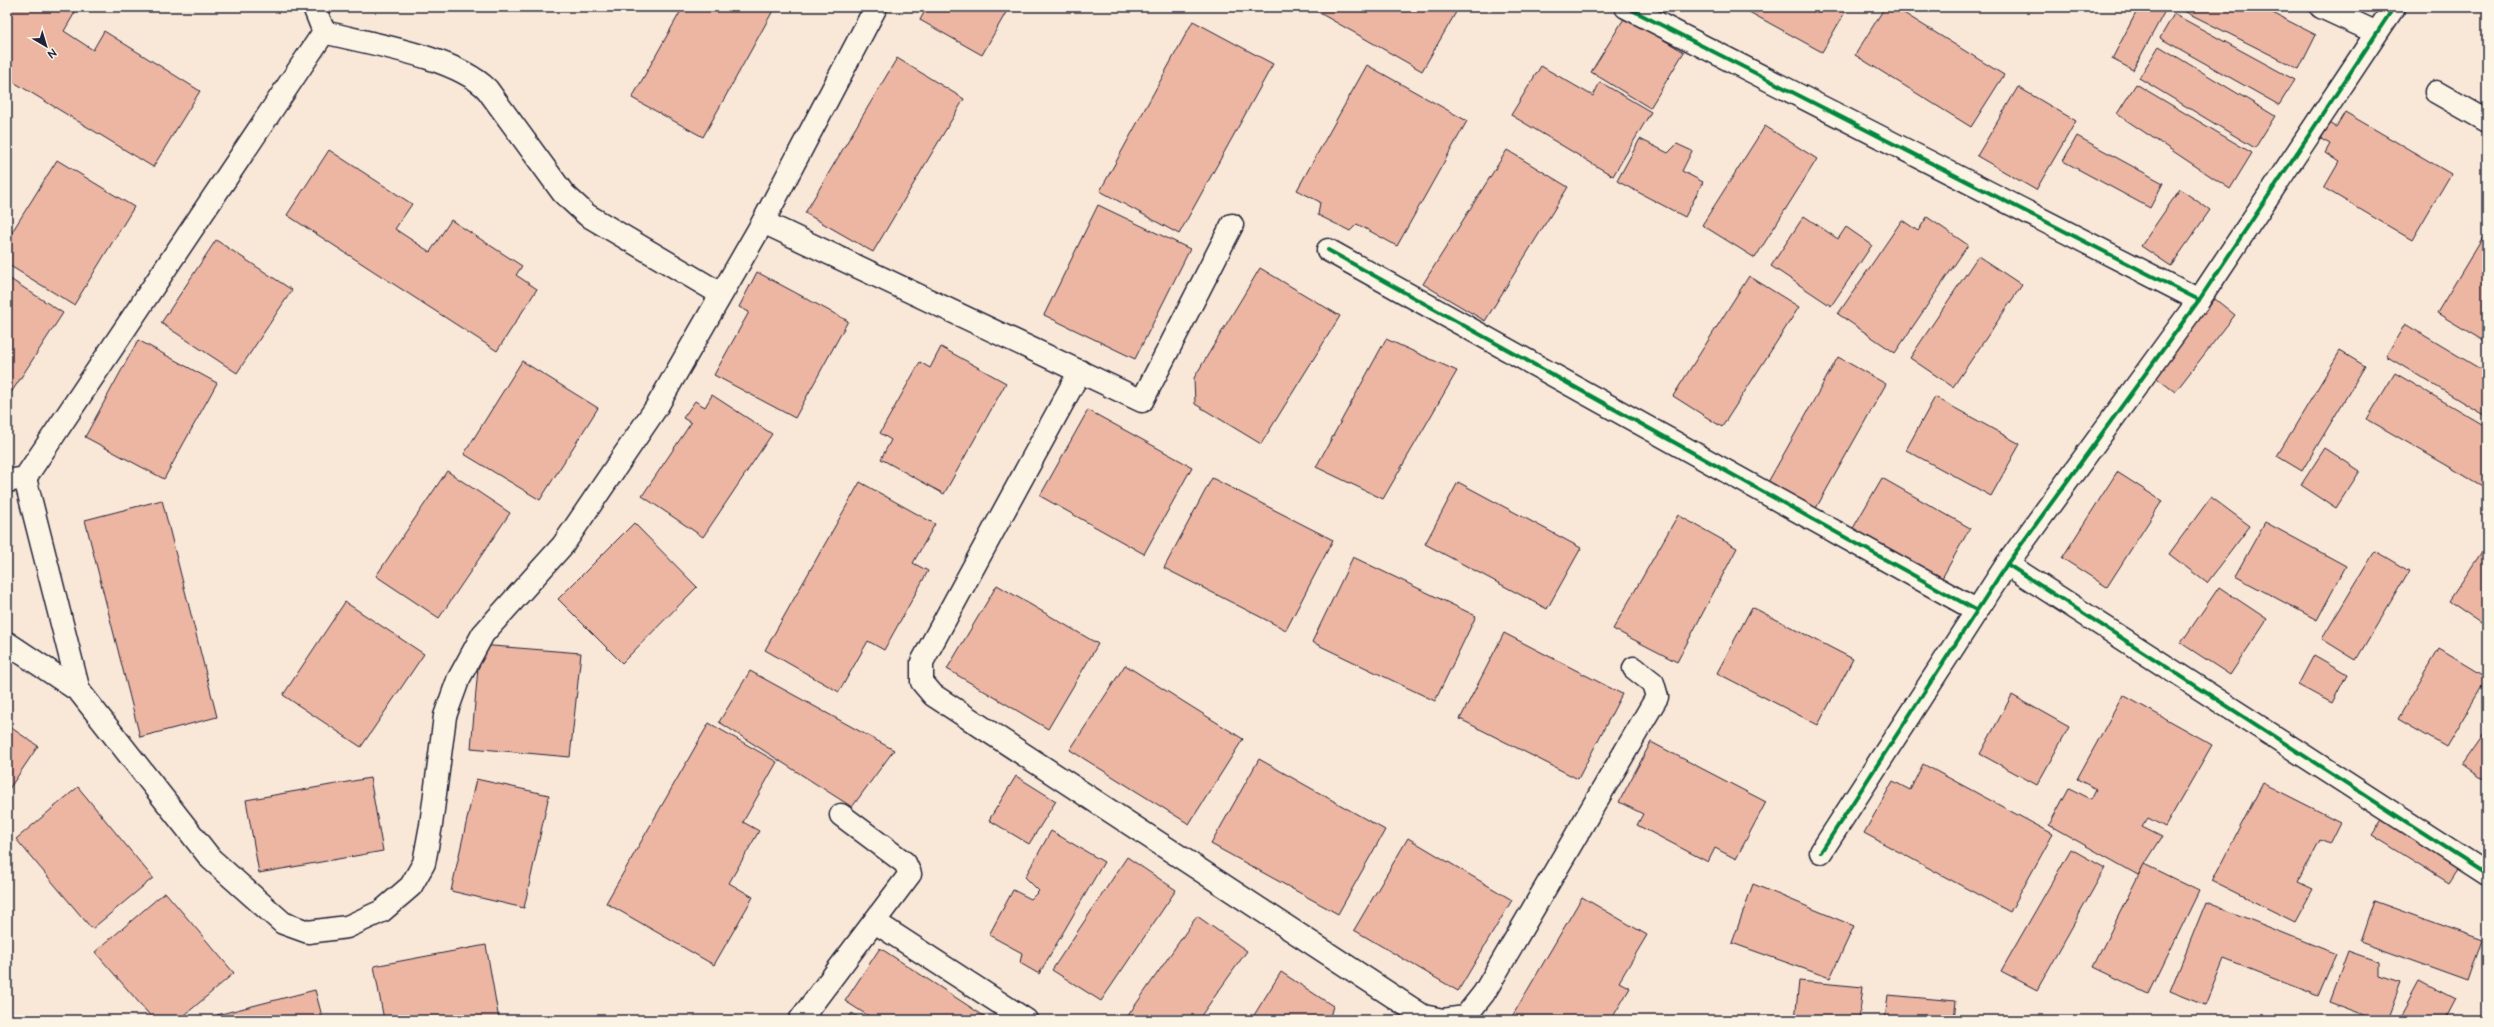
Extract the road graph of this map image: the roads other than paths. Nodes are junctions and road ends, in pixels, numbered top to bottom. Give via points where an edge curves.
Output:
1 (314, 7) edge
2 (876, 7) edge
3 (1626, 7) edge
4 (2321, 7) edge
5 (2394, 7) edge
6 (324, 32) junction
7 (2375, 32) junction
8 (2436, 92) dead end
9 (2487, 121) edge
10 (763, 222) junction
11 (1232, 225) dead end
12 (1328, 250) dead end
13 (721, 294) junction
14 (2199, 300) junction
15 (1080, 371) junction
16 (16, 480) edge
17 (2007, 564) junction
18 (1976, 610) junction
19 (7, 643) edge
20 (1634, 668) dead end
21 (78, 690) junction
22 (841, 815) dead end
23 (1821, 852) dead end
24 (2487, 874) edge
25 (875, 922) junction
26 (800, 1020) edge
27 (1026, 1020) edge

1 - 6 street
2 - 10 street
3 - 14 street
4 - 7 street
5 - 7 street
6 - 13 street via 449,64 476,78 487,88 562,193 587,215
6 - 16 street
7 - 14 street
8 - 9 street
10 - 13 street
10 - 15 street
11 - 15 street via 1142,401
12 - 18 street
13 - 21 street via 656,408 563,545 483,634 458,680 445,716 432,825 424,863 411,886 382,911 347,927 308,932 283,923 211,860
14 - 17 street
15 - 20 street via 922,662 922,682 933,695 1423,1016 1443,1020 1465,1017 1484,993 1657,697 1653,683
16 - 21 street
17 - 18 street
17 - 24 street
18 - 23 street
19 - 21 street
22 - 25 street via 905,864 910,874
25 - 26 street
25 - 27 street

